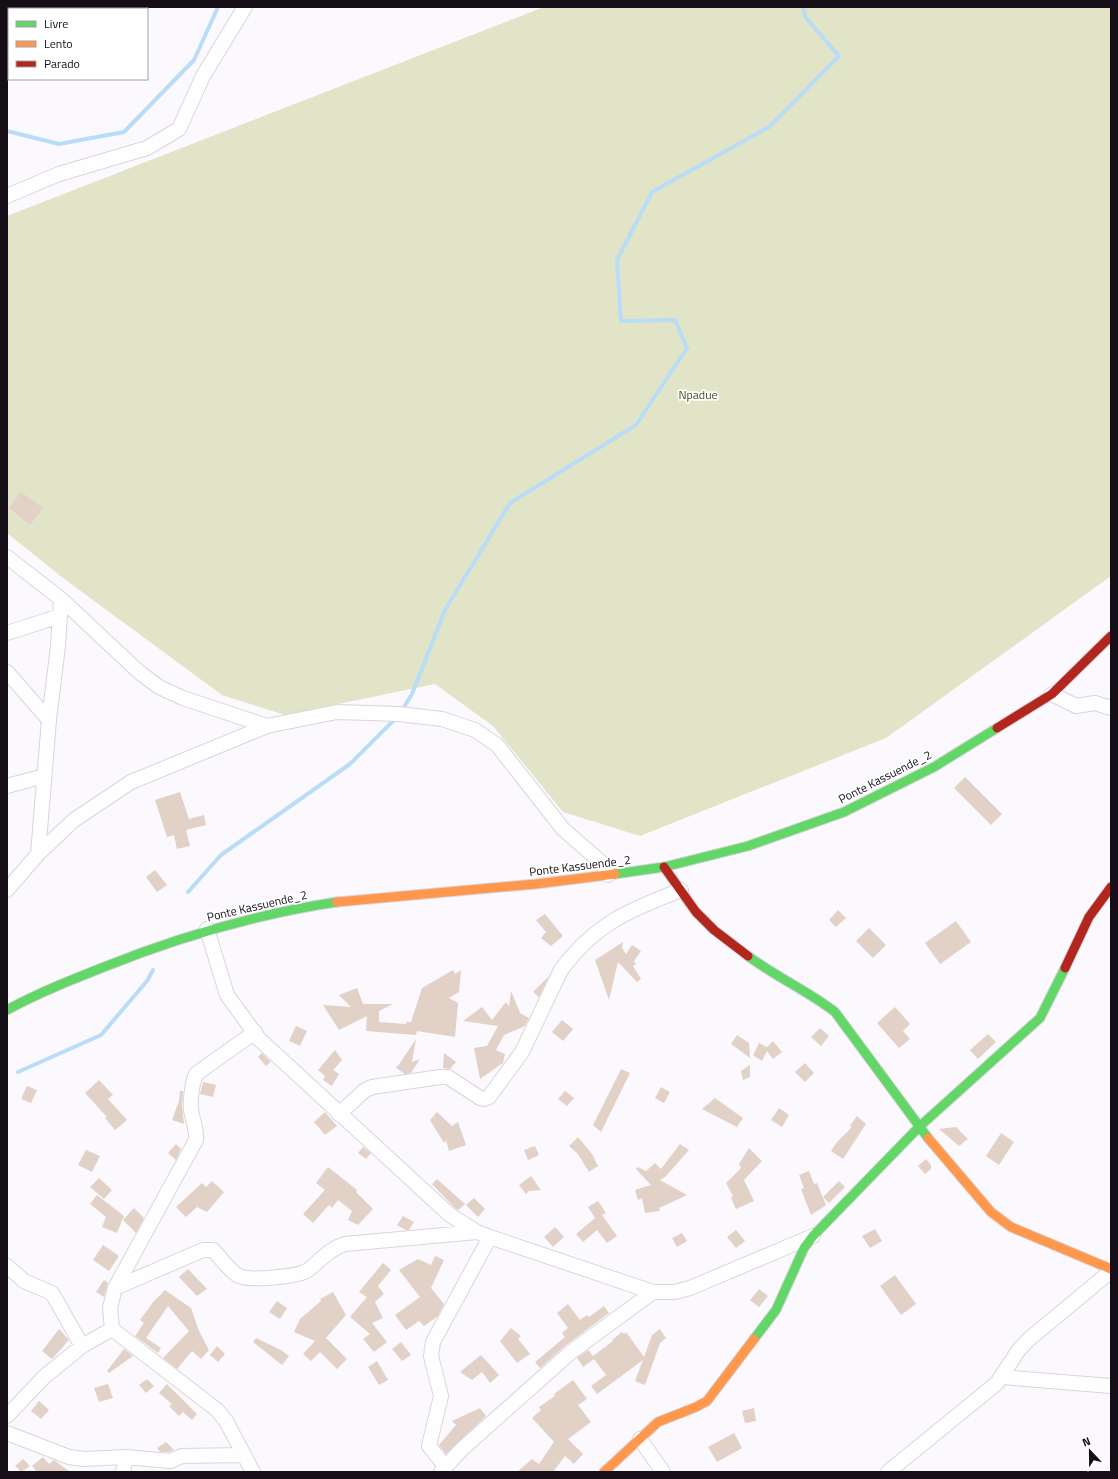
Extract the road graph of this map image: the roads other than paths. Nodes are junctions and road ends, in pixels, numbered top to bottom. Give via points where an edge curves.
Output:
1 (245, 7) edge
2 (7, 196) edge
3 (7, 557) edge
4 (61, 599) junction
5 (60, 616) junction
6 (7, 633) edge
7 (1111, 636) edge
8 (7, 672) edge
9 (1052, 694) junction
10 (1111, 708) edge
11 (49, 720) junction
12 (267, 726) junction
13 (44, 776) junction
14 (7, 786) edge
15 (38, 854) junction
16 (664, 867) junction
17 (608, 875) junction
18 (1111, 887) edge
19 (7, 890) edge
20 (680, 890) junction
21 (207, 929) junction
22 (7, 1010) edge
23 (255, 1032) junction
24 (339, 1114) junction
25 (918, 1127) junction
26 (483, 1234) junction
27 (813, 1236) junction
28 (7, 1266) edge
29 (1111, 1270) edge
30 (115, 1288) junction
31 (653, 1292) junction
32 (112, 1329) junction
33 (82, 1346) junction
34 (1002, 1377) junction
35 (1111, 1386) edge
36 (7, 1416) edge
37 (7, 1433) edge
38 (640, 1439) junction
39 (243, 1455) junction
40 (126, 1457) junction
41 (443, 1469) edge
42 (123, 1472) edge
43 (253, 1472) edge
44 (604, 1472) edge
45 (663, 1472) edge
46 (888, 1472) edge

1 - 2 street via 203,76 179,129 147,148 59,174
3 - 4 street
4 - 5 street
4 - 12 street via 139,672 159,687 183,698
5 - 6 street
5 - 11 street
7 - 9 main road, Ponte Kassuende_2
8 - 11 street
9 - 10 street via 1076,706 1095,703
9 - 16 main road, Ponte Kassuende_2 via 934,767 844,812 748,846
11 - 13 street
12 - 15 street via 131,782 74,820
12 - 17 street via 337,712 399,714 442,719 475,730 498,745 563,829 602,863
13 - 14 street
13 - 15 street
15 - 19 street
16 - 17 main road, Ponte Kassuende_2
16 - 20 main road
17 - 21 main road, Ponte Kassuende_2 via 536,884 355,899 309,906
18 - 25 main road via 1090,914 1050,1003 1040,1018
20 - 24 street via 618,917 583,943 560,970 522,1052 489,1097 480,1098 448,1077 440,1077 372,1087
20 - 25 main road via 696,912 714,930 768,971 835,1012
21 - 22 main road, Ponte Kassuende_2 via 39,993
21 - 23 street via 227,995
23 - 24 street via 259,1039
23 - 30 street via 196,1074 192,1081 192,1115 197,1132 196,1140
24 - 26 street via 450,1215
25 - 27 main road
25 - 29 main road via 991,1212 1001,1220 1011,1227
26 - 30 street via 345,1244 332,1248 308,1270 295,1276 245,1278 236,1274 213,1250 203,1250
26 - 31 street
26 - 41 street via 431,1350 430,1356 441,1396 428,1446
27 - 31 street via 690,1288 675,1292
27 - 38 main road via 804,1248 776,1310 707,1401 658,1422
28 - 33 street via 24,1280 52,1293
29 - 34 street via 1028,1340
30 - 32 street via 110,1308
31 - 41 street via 571,1352
32 - 33 street
32 - 39 street via 217,1410 226,1421
33 - 36 street via 44,1377
34 - 35 street
34 - 46 street
37 - 40 street via 70,1457
38 - 44 main road
38 - 45 street
39 - 40 street via 182,1456 170,1461
39 - 43 street
40 - 42 street

